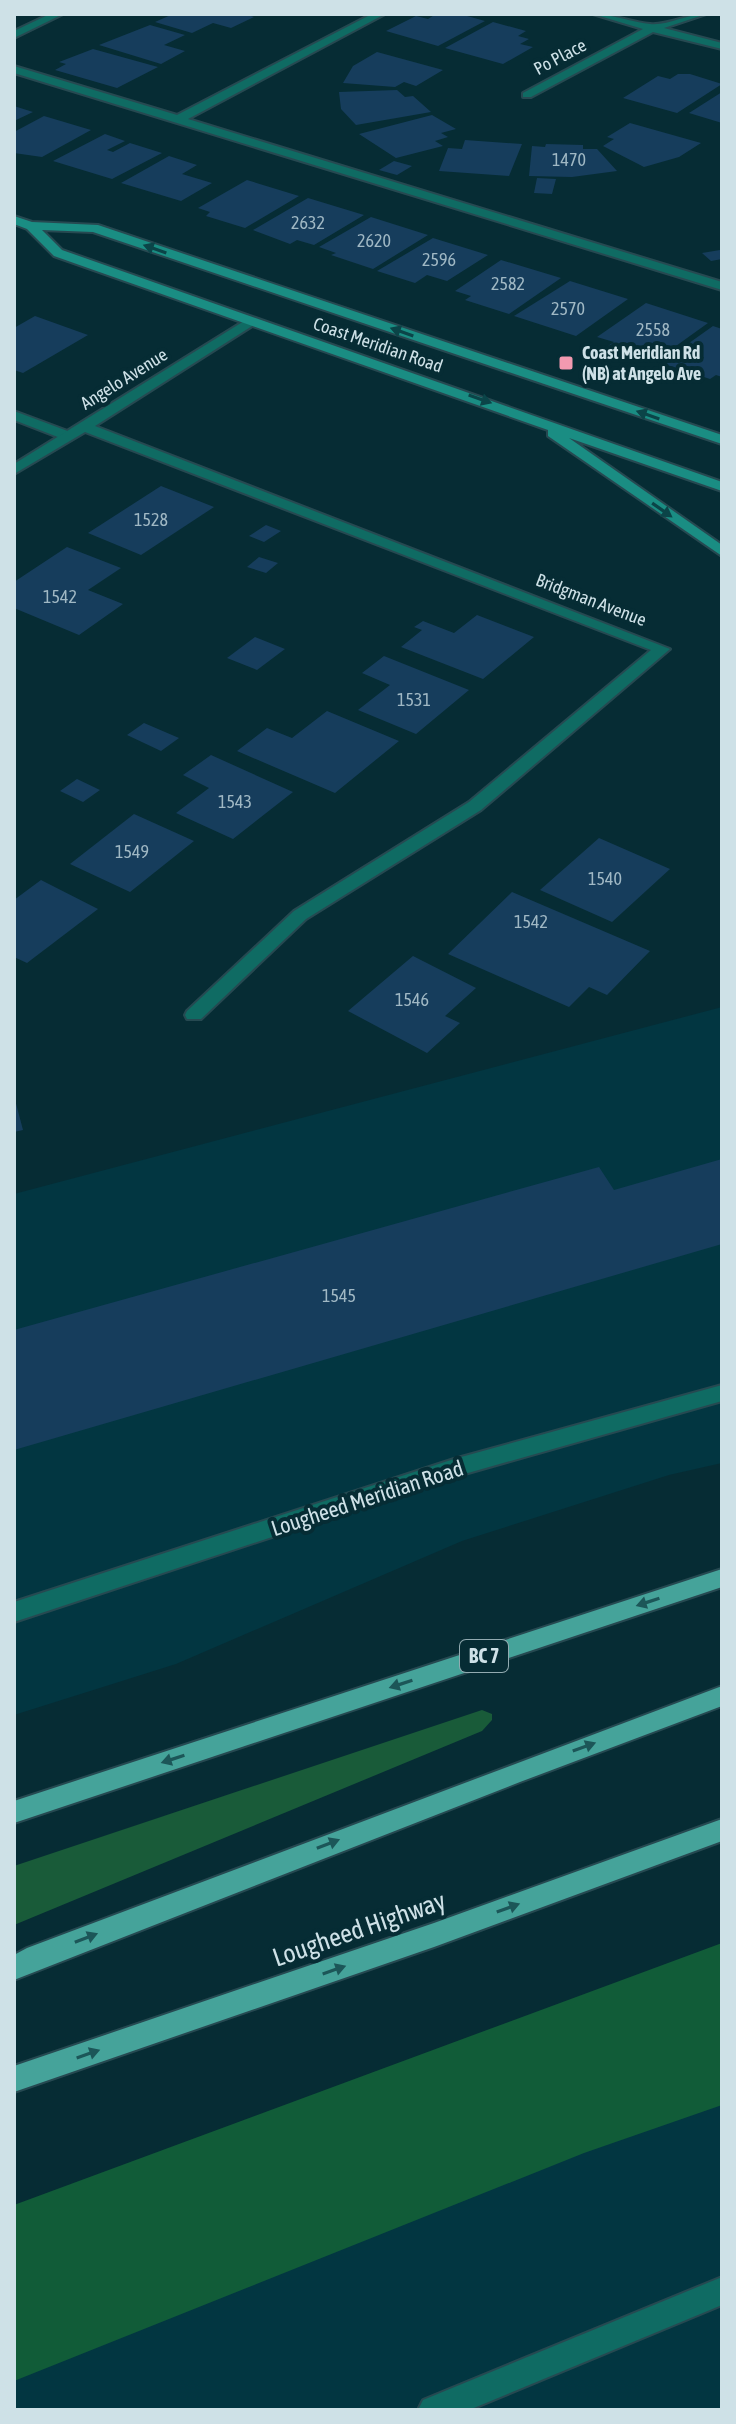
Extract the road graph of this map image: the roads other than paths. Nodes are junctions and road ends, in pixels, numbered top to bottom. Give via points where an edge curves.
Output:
1 (58, 14) edge
2 (380, 14) edge
3 (598, 14) edge
4 (701, 14) edge
5 (652, 28) junction
6 (14, 35) edge
7 (722, 46) edge
8 (14, 69) edge
9 (527, 95) dead end
10 (179, 119) junction
11 (14, 220) edge
12 (31, 226) junction
13 (722, 286) edge
14 (254, 321) junction
15 (14, 415) edge
16 (530, 417) junction
17 (83, 426) junction
18 (68, 436) junction
19 (722, 440) edge
20 (14, 470) edge
21 (722, 487) edge
22 (722, 552) edge
23 (194, 1015) dead end
24 (722, 1393) edge
25 (722, 1578) edge
26 (14, 1612) edge
27 (722, 1696) edge
28 (14, 1812) edge
29 (722, 1830) edge
30 (14, 1968) edge
31 (14, 2079) edge
32 (722, 2291) edge
33 (433, 2410) edge

1 - 6 street
2 - 10 street
3 - 5 street
4 - 5 street, Po Place
5 - 7 street
5 - 9 street, Po Place
8 - 10 street
10 - 13 street
11 - 12 main road, Coast Meridian Road
12 - 14 main road, Coast Meridian Road via 58,253
19 -> 12 main road, Coast Meridian Road via 94,228
14 -> 16 main road, Coast Meridian Road
14 - 17 street, Angelo Avenue
15 - 18 street
16 - 21 main road, Coast Meridian Road
16 -> 22 main road
17 - 18 street, Angelo Avenue
17 - 23 street, Bridgman Avenue via 662,649 475,806 300,915
18 - 20 street, Angelo Avenue
24 - 26 street, Lougheed Meridian Road via 624,1417 368,1496
25 -> 28 main road, BC 7
30 -> 27 main road
31 -> 29 main road, Lougheed Highway
32 - 33 street

